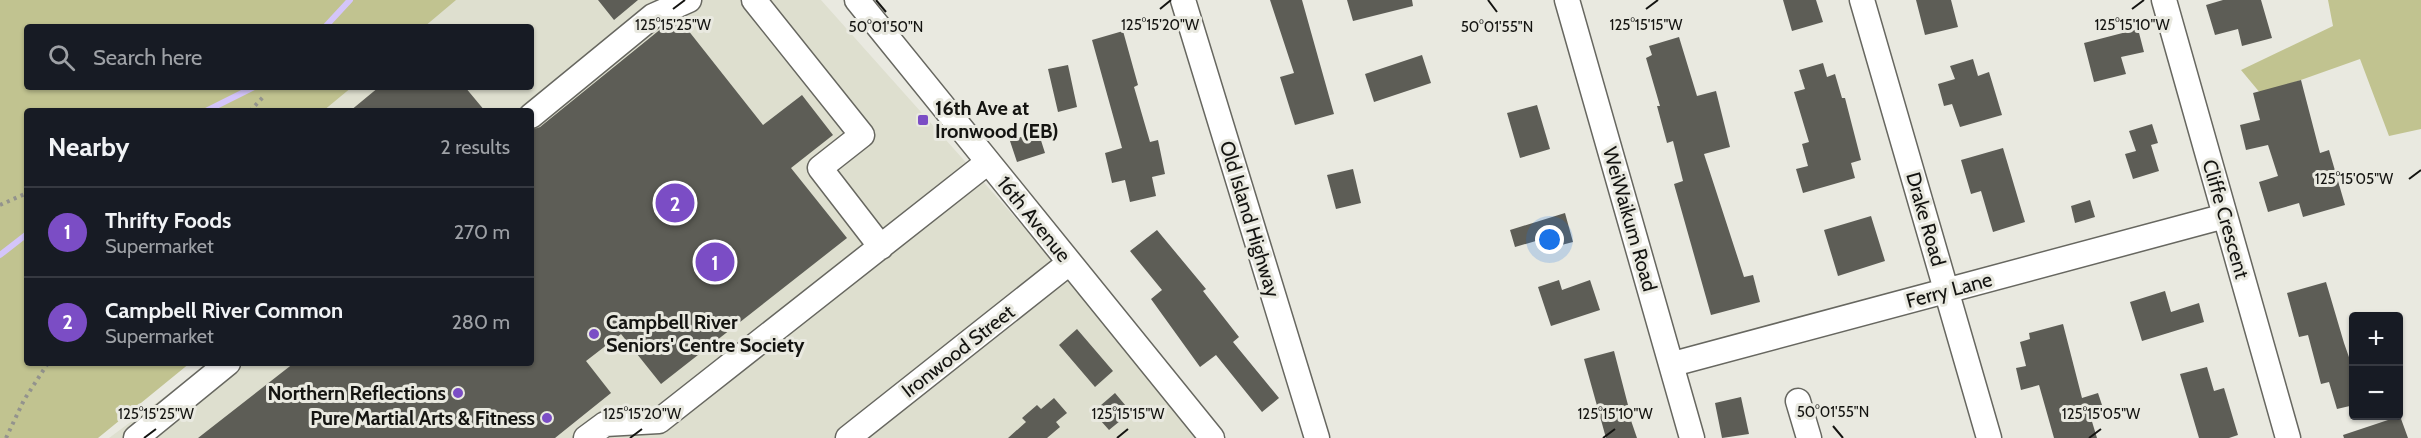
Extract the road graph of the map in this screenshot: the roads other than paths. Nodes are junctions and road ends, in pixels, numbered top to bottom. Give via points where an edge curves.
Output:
1 (689, 0) edge
2 (754, 0) edge
3 (857, 0) edge
4 (1183, 0) edge
5 (1567, 0) edge
6 (1862, 0) edge
7 (2164, 0) edge
8 (534, 114) edge
9 (988, 162) junction
10 (2225, 216) junction
11 (881, 247) junction
12 (1069, 263) junction
13 (1946, 291) junction
14 (1672, 364) junction
15 (224, 366) edge
16 (1798, 400) dead end
17 (136, 438) edge
18 (586, 438) edge
19 (848, 438) edge
20 (1212, 438) edge
21 (1317, 438) edge
22 (1692, 438) edge
23 (1809, 438) edge
24 (1989, 438) edge
25 (2288, 438) edge

1 - 8 street via 653,16
2 - 11 street via 862,135 820,168
3 - 9 street, 16th Avenue
4 - 21 street, Old Island Highway
5 - 14 street, WeiWaikum Road
6 - 13 street, Drake Road
7 - 10 street, Cliffe Crescent
9 - 11 street
9 - 12 street, 16th Avenue
10 - 13 street, Ferry Lane
10 - 25 street, Cliffe Crescent
11 - 18 street via 659,421 605,424
12 - 19 street, Ironwood Street
12 - 20 street, 16th Avenue
13 - 14 street, Ferry Lane
13 - 24 street, Drake Road
14 - 22 street, WeiWaikum Road
15 - 17 street
16 - 23 street

